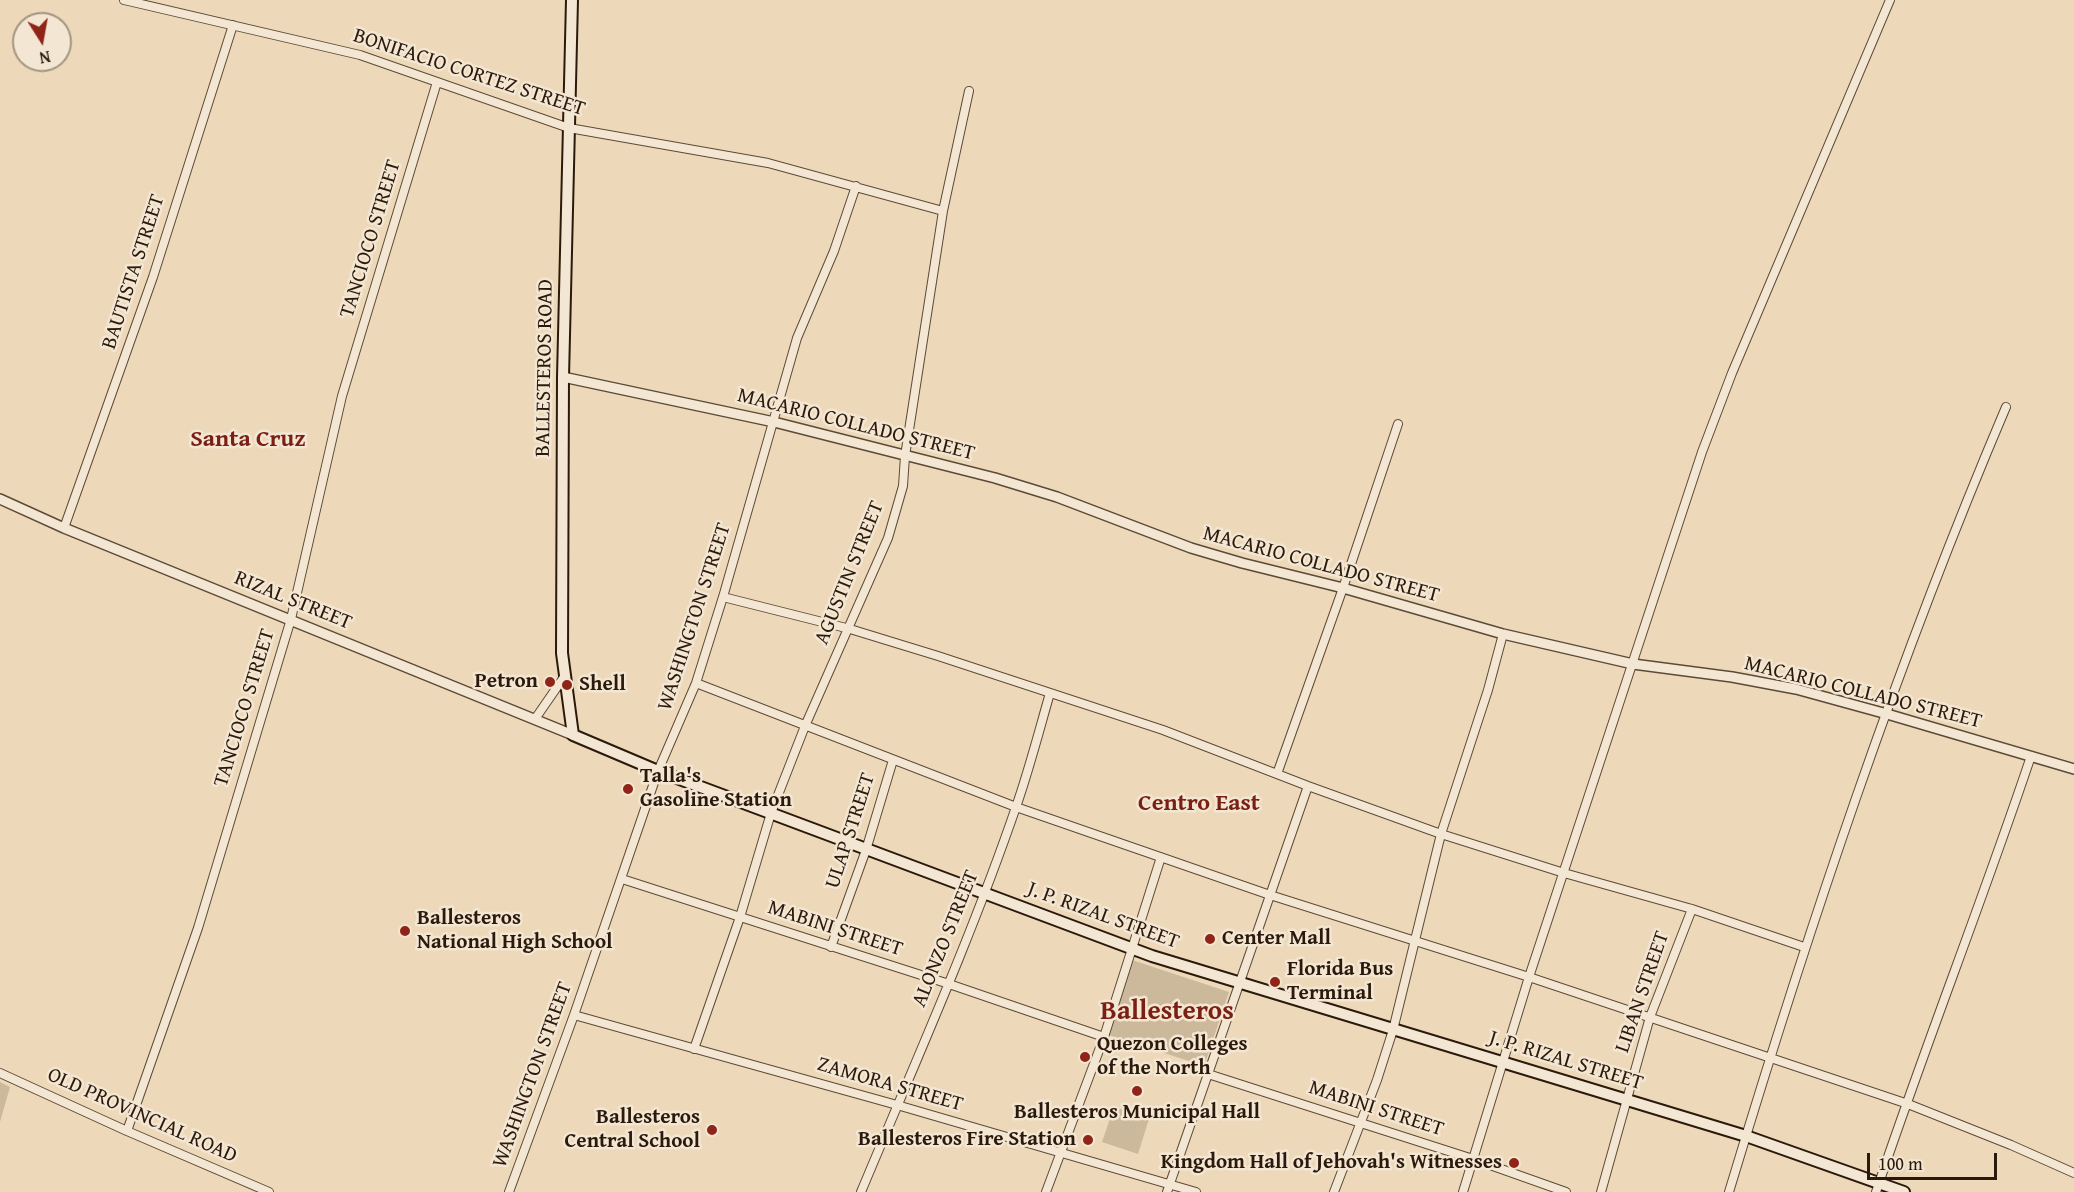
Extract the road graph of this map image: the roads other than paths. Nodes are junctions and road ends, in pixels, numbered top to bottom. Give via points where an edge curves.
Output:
1 (124, 0) edge
2 (572, 0) edge
3 (1890, 0) edge
4 (233, 25) junction
5 (437, 82) junction
6 (969, 91) dead end
7 (569, 128) junction
8 (856, 186) junction
9 (943, 211) junction
10 (563, 377) junction
11 (2006, 407) dead end
12 (774, 422) junction
13 (1398, 424) dead end
14 (905, 456) junction
15 (0, 499) edge
16 (64, 528) junction
17 (1343, 588) junction
18 (723, 597) junction
19 (291, 619) junction
20 (850, 628) junction
21 (1503, 633) junction
22 (1633, 664) junction
23 (564, 677) junction
24 (696, 683) junction
25 (1050, 693) junction
26 (1887, 714) junction
27 (535, 719) junction
28 (805, 726) junction
29 (573, 735) junction
30 (2031, 756) junction
31 (893, 760) junction
32 (2074, 769) edge
33 (658, 771) junction
34 (1277, 774) junction
35 (1308, 786) junction
36 (1016, 807) junction
37 (771, 813) junction
38 (1440, 834) junction
39 (866, 850) junction
40 (1161, 857) junction
41 (1564, 873) junction
42 (622, 879) junction
43 (984, 894) junction
44 (1270, 895) junction
45 (1692, 909) junction
46 (740, 917) junction
47 (1414, 939) junction
48 (831, 946) junction
49 (1804, 947) junction
50 (1131, 948) junction
51 (1529, 977) junction
52 (948, 984) junction
53 (1240, 984) junction
54 (574, 1016) junction
55 (1650, 1017) junction
56 (1393, 1030) junction
57 (1104, 1036) junction
58 (694, 1049) junction
59 (1770, 1058) junction
60 (1504, 1063) junction
61 (0, 1073) edge
62 (1208, 1074) junction
63 (1628, 1100) junction
64 (1908, 1104) junction
65 (897, 1105) junction
66 (1360, 1123) junction
67 (127, 1131) junction
68 (1746, 1136) junction
69 (1059, 1152) junction
70 (1473, 1159) junction
71 (2074, 1173) edge
72 (1169, 1188) edge
73 (1877, 1188) edge
74 (269, 1192) edge
75 (509, 1192) edge
76 (861, 1192) edge
77 (1046, 1192) edge
78 (1196, 1192) edge
79 (1334, 1192) edge
80 (1463, 1192) edge
81 (1566, 1192) edge
82 (1600, 1192) edge
83 (1729, 1192) edge
84 (1904, 1192) edge

1 - 4 street, BONIFACIO CORTEZ STREET
2 - 7 main road, BALLESTEROS ROAD
3 - 22 street via 1732,373
4 - 5 street, BONIFACIO CORTEZ STREET via 360,55
4 - 16 street, BAUTISTA STREET via 153,277
5 - 7 street, BONIFACIO CORTEZ STREET
5 - 19 street, TANCIOCO STREET via 342,396
6 - 9 street, AGUSTIN STREET
7 - 8 street, BONIFACIO CORTEZ STREET via 768,164
7 - 10 main road, BALLESTEROS ROAD
8 - 9 street, BONIFACIO CORTEZ STREET
8 - 12 street, WASHINGTON STREET via 834,251 797,338
9 - 14 street, AGUSTIN STREET
10 - 12 street, MACARIO COLLADO STREET
10 - 23 main road, BALLESTEROS ROAD
11 - 26 street via 1920,618
12 - 14 street, MACARIO COLLADO STREET
12 - 18 street, WASHINGTON STREET
13 - 17 street
14 - 17 street, MACARIO COLLADO STREET via 1022,485 1191,548
14 - 20 street, AGUSTIN STREET via 903,486 888,538
15 - 16 street, RIZAL STREET
16 - 19 street, RIZAL STREET
17 - 21 street, MACARIO COLLADO STREET
17 - 34 street
18 - 20 street
18 - 24 street, WASHINGTON STREET
19 - 27 street, RIZAL STREET
19 - 67 street, TANCIOCO STREET via 198,928
20 - 25 street
20 - 28 street, AGUSTIN STREET
21 - 22 street, MACARIO COLLADO STREET
21 - 38 street
22 - 26 street, MACARIO COLLADO STREET via 1796,689
22 - 41 street
23 - 27 street
23 - 29 main road, BALLESTEROS ROAD
24 - 28 street
24 - 33 street, WASHINGTON STREET
25 - 34 street via 1163,730
25 - 36 street, ALONZO STREET
26 - 30 street, MACARIO COLLADO STREET
26 - 49 street
27 - 29 street, RIZAL STREET
28 - 31 street
28 - 37 street, AGUSTIN STREET
29 - 33 main road, J. P. RIZAL STREET
30 - 32 street, MACARIO COLLADO STREET
30 - 64 street
31 - 36 street
31 - 39 street, ULAP STREET
33 - 37 main road, J. P. RIZAL STREET
33 - 42 street, WASHINGTON STREET
34 - 35 street
35 - 38 street
35 - 44 street
36 - 40 street
36 - 43 street, ALONZO STREET
37 - 39 main road, J. P. RIZAL STREET
37 - 46 street, AGUSTIN STREET
38 - 41 street
38 - 47 street
39 - 43 main road, J. P. RIZAL STREET
39 - 48 street, ULAP STREET
40 - 44 street
40 - 50 street
41 - 45 street
41 - 51 street
42 - 46 street, MABINI STREET
42 - 54 street, WASHINGTON STREET
43 - 50 main road, J. P. RIZAL STREET
43 - 52 street, ALONZO STREET
44 - 47 street
44 - 53 street
45 - 49 street
45 - 55 street, LIBAN STREET
46 - 48 street, MABINI STREET
46 - 58 street, AGUSTIN STREET
47 - 51 street
47 - 56 street
48 - 52 street, MABINI STREET
49 - 59 street
50 - 53 main road, J. P. RIZAL STREET
50 - 57 street
51 - 55 street
51 - 60 street
52 - 57 street, MABINI STREET
52 - 65 street, ALONZO STREET
53 - 56 main road, J. P. RIZAL STREET
53 - 62 street
54 - 58 street, ZAMORA STREET
54 - 75 street, WASHINGTON STREET
55 - 59 street
55 - 63 street, LIBAN STREET
56 - 60 main road, J. P. RIZAL STREET
56 - 66 street
57 - 69 street
58 - 65 street, ZAMORA STREET
59 - 64 street
59 - 68 street
60 - 63 main road, J. P. RIZAL STREET
60 - 70 street
61 - 67 street, OLD PROVINCIAL ROAD
62 - 66 street, MABINI STREET
62 - 72 street
63 - 68 main road, J. P. RIZAL STREET
63 - 82 street, LIBAN STREET
64 - 71 street
64 - 73 street
65 - 69 street, ZAMORA STREET
65 - 76 street, ALONZO STREET
66 - 70 street, MABINI STREET
66 - 79 street
67 - 74 street, OLD PROVINCIAL ROAD
68 - 73 main road, J. P. RIZAL STREET
68 - 83 street
69 - 72 street, ZAMORA STREET
69 - 77 street
70 - 80 street
70 - 81 street, MABINI STREET
72 - 78 street, ZAMORA STREET
73 - 84 main road, J. P. RIZAL STREET

